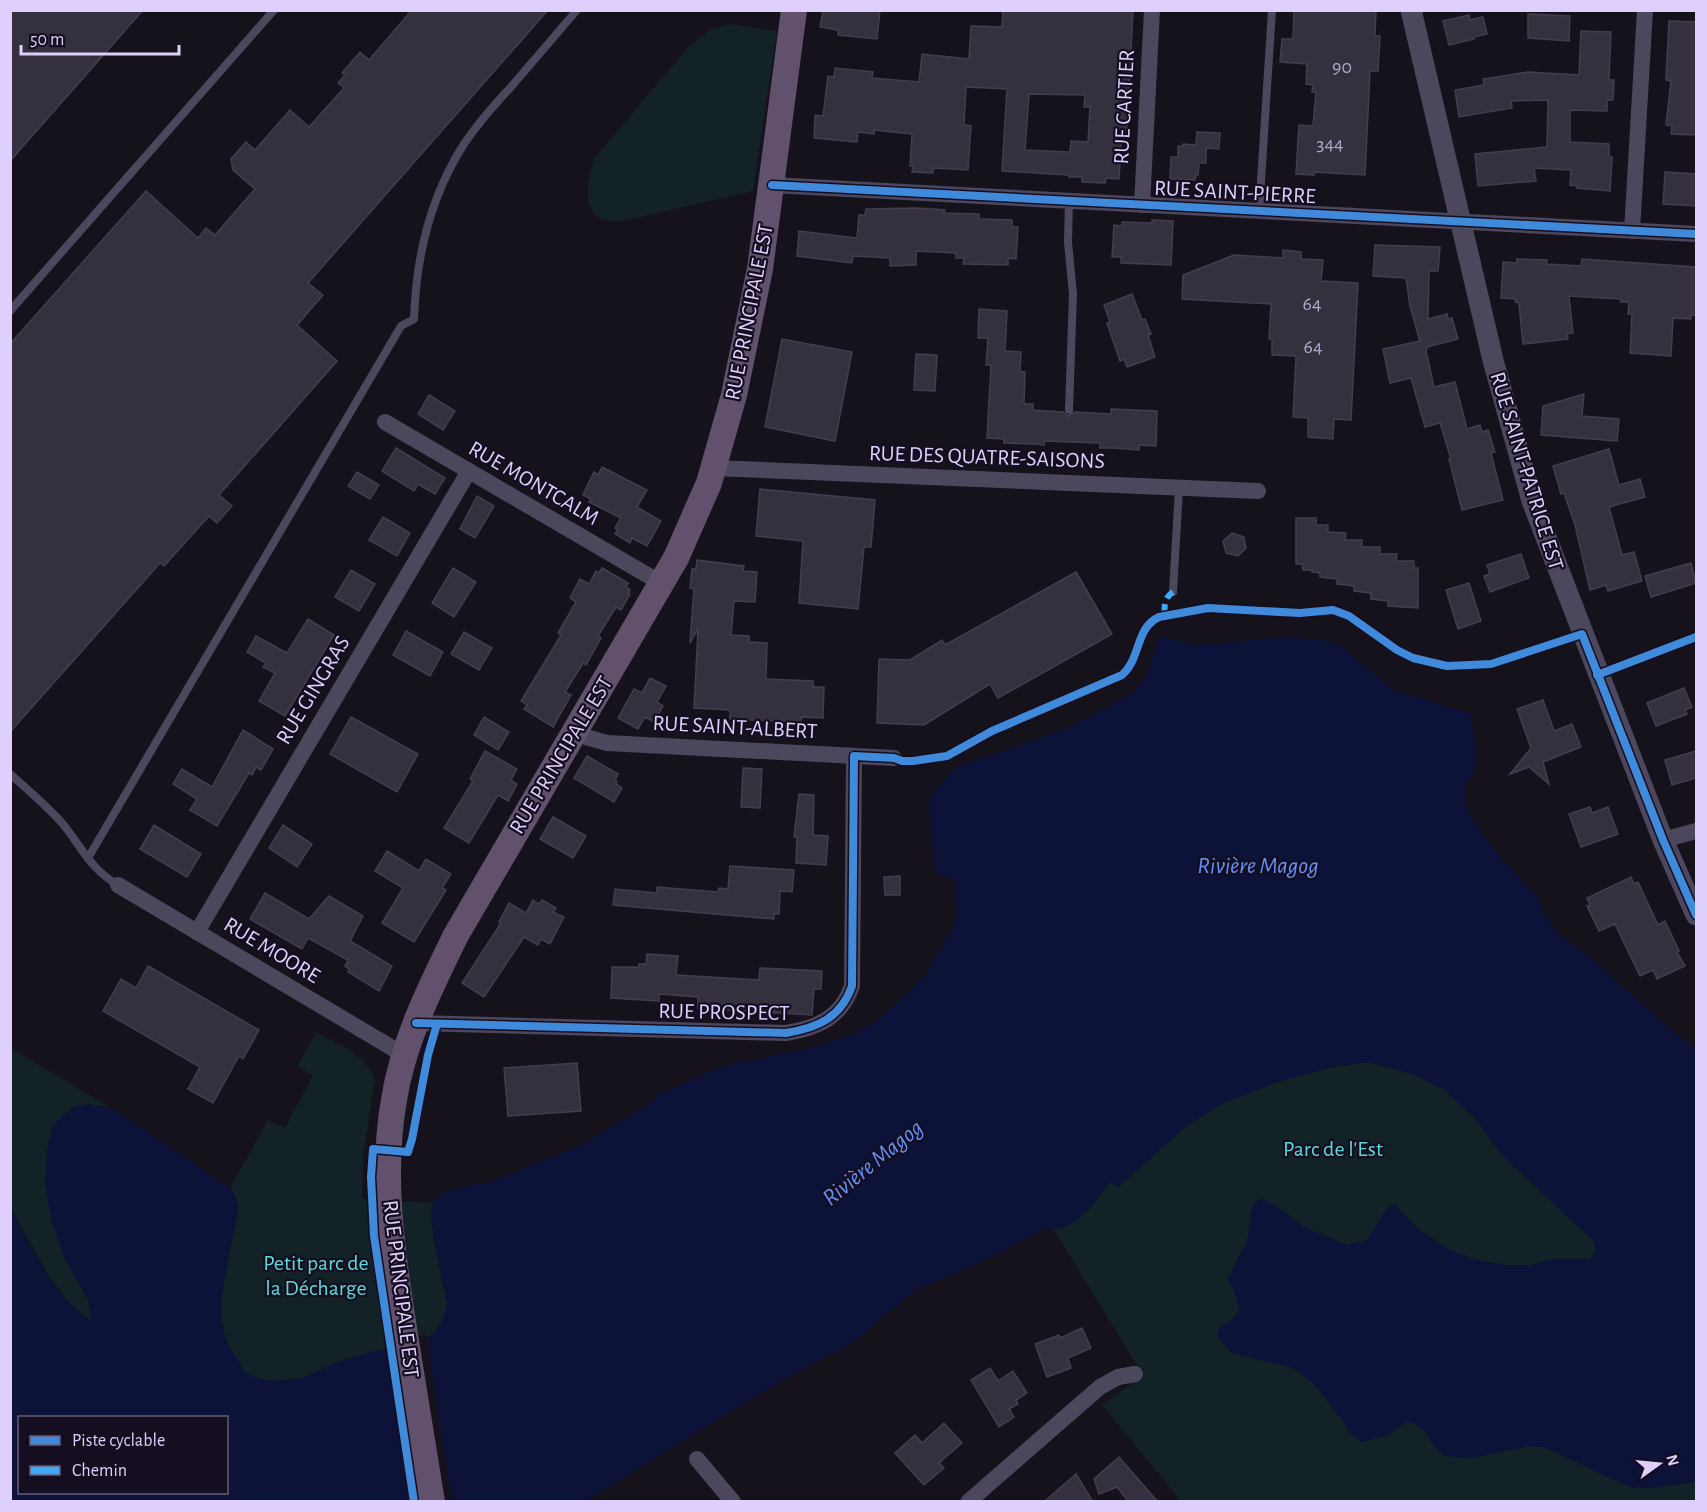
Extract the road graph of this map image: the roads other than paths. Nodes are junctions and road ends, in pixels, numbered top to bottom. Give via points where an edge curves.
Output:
1 (274, 10) edge
2 (577, 10) edge
3 (794, 10) edge
4 (1152, 10) edge
5 (1272, 10) edge
6 (1411, 10) edge
7 (1645, 10) edge
8 (772, 185) junction
9 (1069, 201) junction
10 (1142, 205) junction
11 (1259, 212) junction
12 (1460, 222) junction
13 (1632, 231) junction
14 (1696, 234) edge
15 (10, 311) edge
16 (1069, 410) dead end
17 (385, 422) dead end
18 (714, 468) junction
19 (469, 471) junction
20 (1179, 488) junction
21 (1258, 491) dead end
22 (661, 584) junction
23 (1173, 592) dead end
24 (576, 731) junction
25 (854, 756) junction
26 (894, 758) dead end
27 (10, 774) edge
28 (1696, 831) edge
29 (1662, 840) junction
30 (88, 858) junction
31 (118, 885) joint
32 (1696, 915) edge
33 (196, 932) junction
34 (416, 1023) junction
35 (404, 1054) junction
36 (1135, 1374) dead end
37 (697, 1460) dead end
38 (432, 1502) edge
39 (733, 1502) edge
40 (968, 1502) edge

1 - 15 lane
2 - 30 lane via 480,122 451,166 423,240 417,266 414,319 401,326
3 - 8 main road, RUE PRINCIPALE EST
4 - 10 street, RUE CARTIER
5 - 11 lane
6 - 12 street, RUE SAINT-PATRICE EST
7 - 13 street
8 - 9 street, RUE SAINT-PIERRE
8 - 18 main road, RUE PRINCIPALE EST via 752,311
9 - 10 street, RUE SAINT-PIERRE
9 - 16 lane via 1073,294
10 - 11 street, RUE SAINT-PIERRE
11 - 12 street, RUE SAINT-PIERRE
12 - 13 street, RUE SAINT-PIERRE
12 - 29 street, RUE SAINT-PATRICE EST via 1532,501
13 - 14 street, RUE SAINT-PIERRE
17 - 19 street, RUE MONTCALM
18 - 20 street, RUE DES QUATRE-SAISONS
18 - 22 main road, RUE PRINCIPALE EST via 688,534
19 - 22 street, RUE MONTCALM
19 - 33 street, RUE GINGRAS
20 - 21 street, RUE DES QUATRE-SAISONS
20 - 23 lane
22 - 24 main road, RUE PRINCIPALE EST
24 - 25 street, RUE SAINT-ALBERT via 607,743
24 - 34 main road, RUE PRINCIPALE EST via 456,935
25 - 26 street, RUE SAINT-ALBERT
25 - 34 street, RUE PROSPECT via 852,986 843,1006 827,1021 786,1033
27 - 30 lane via 61,822
28 - 29 street
29 - 32 street, RUE SAINT-PATRICE EST
30 - 31 lane via 102,875
31 - 33 street, RUE MOORE
33 - 35 street, RUE MOORE
34 - 35 main road, RUE PRINCIPALE EST
35 - 38 main road, RUE PRINCIPALE EST via 390,1125 391,1242
36 - 40 street via 1118,1377 1100,1387
37 - 39 street

